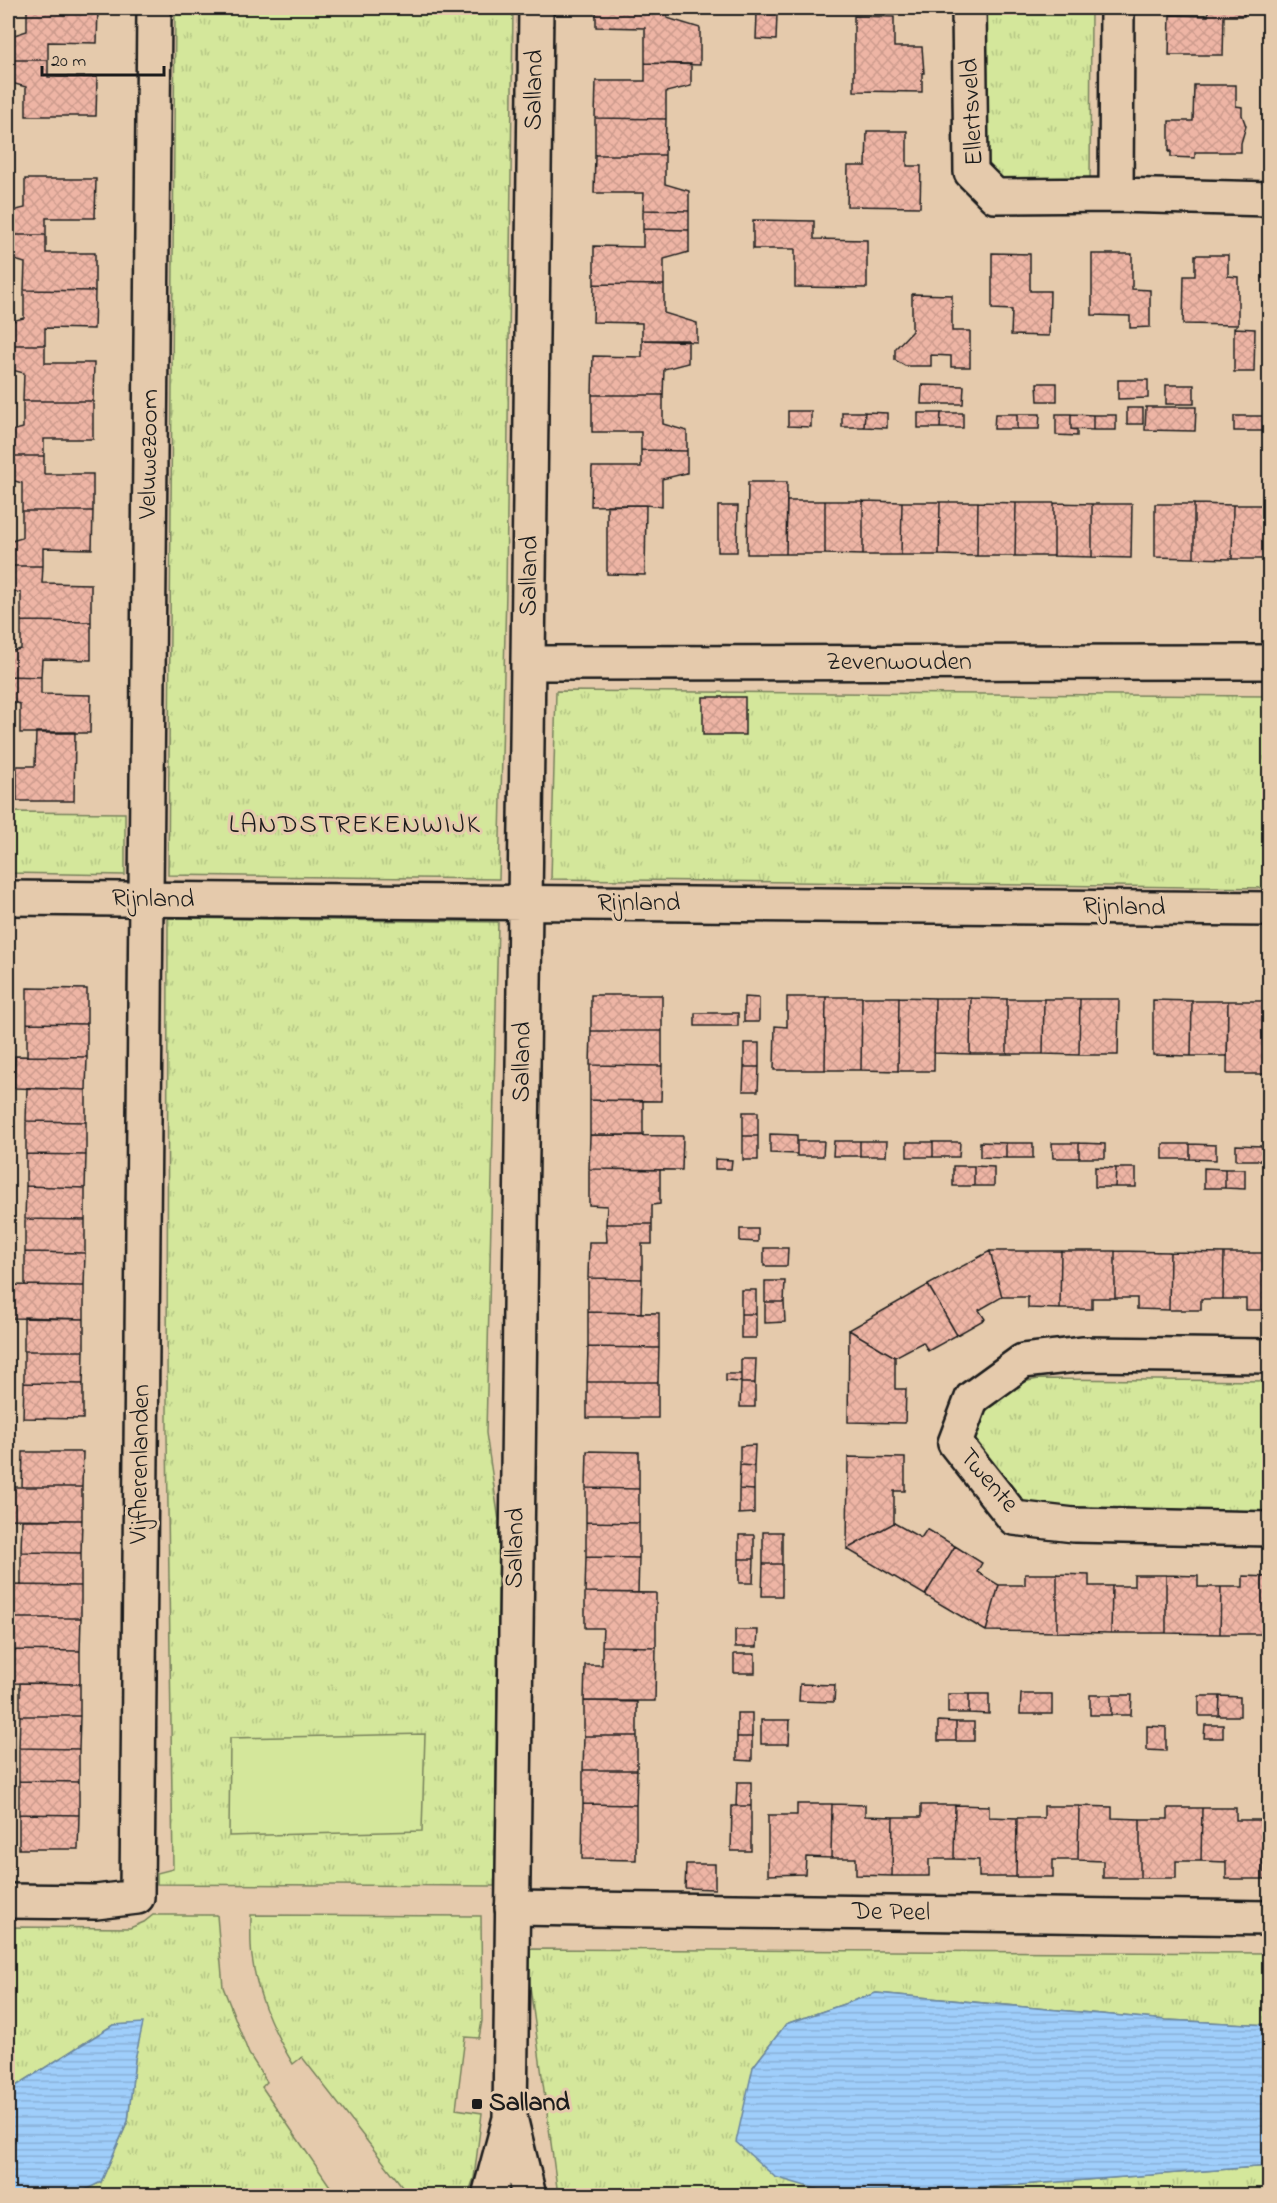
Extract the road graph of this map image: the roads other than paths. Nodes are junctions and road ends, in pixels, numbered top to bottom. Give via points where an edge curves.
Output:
1 (154, 8) edge
2 (536, 8) edge
3 (969, 8) edge
4 (1117, 8) edge
5 (1116, 195) junction
6 (1269, 199) edge
7 (1269, 662) edge
8 (529, 663) junction
9 (8, 898) edge
10 (146, 900) junction
11 (525, 904) junction
12 (1269, 909) edge
13 (1269, 1356) edge
14 (1269, 1529) edge
15 (8, 1901) edge
16 (512, 1908) junction
17 (1269, 1918) edge
18 (510, 2117) junction
19 (489, 2196) edge
20 (529, 2196) edge

1 - 10 street, Veluwezoom
2 - 8 street, Salland
3 - 5 street, Ellertsveld via 970,172 995,196
4 - 5 street
5 - 6 street, Ellertsveld
7 - 8 street, Zevenwouden
8 - 11 street, Salland
9 - 10 street, Rijnland
10 - 11 street, Rijnland
10 - 15 street, Vijfherenlanden via 137,1898 96,1902
11 - 12 street, Rijnland
11 - 16 street, Salland
13 - 14 street, Twente via 1084,1354 1023,1361 972,1398 955,1443 1014,1518 1074,1525
16 - 17 street, De Peel
16 - 18 street, Salland
18 - 19 street, Salland
18 - 20 street, Salland

